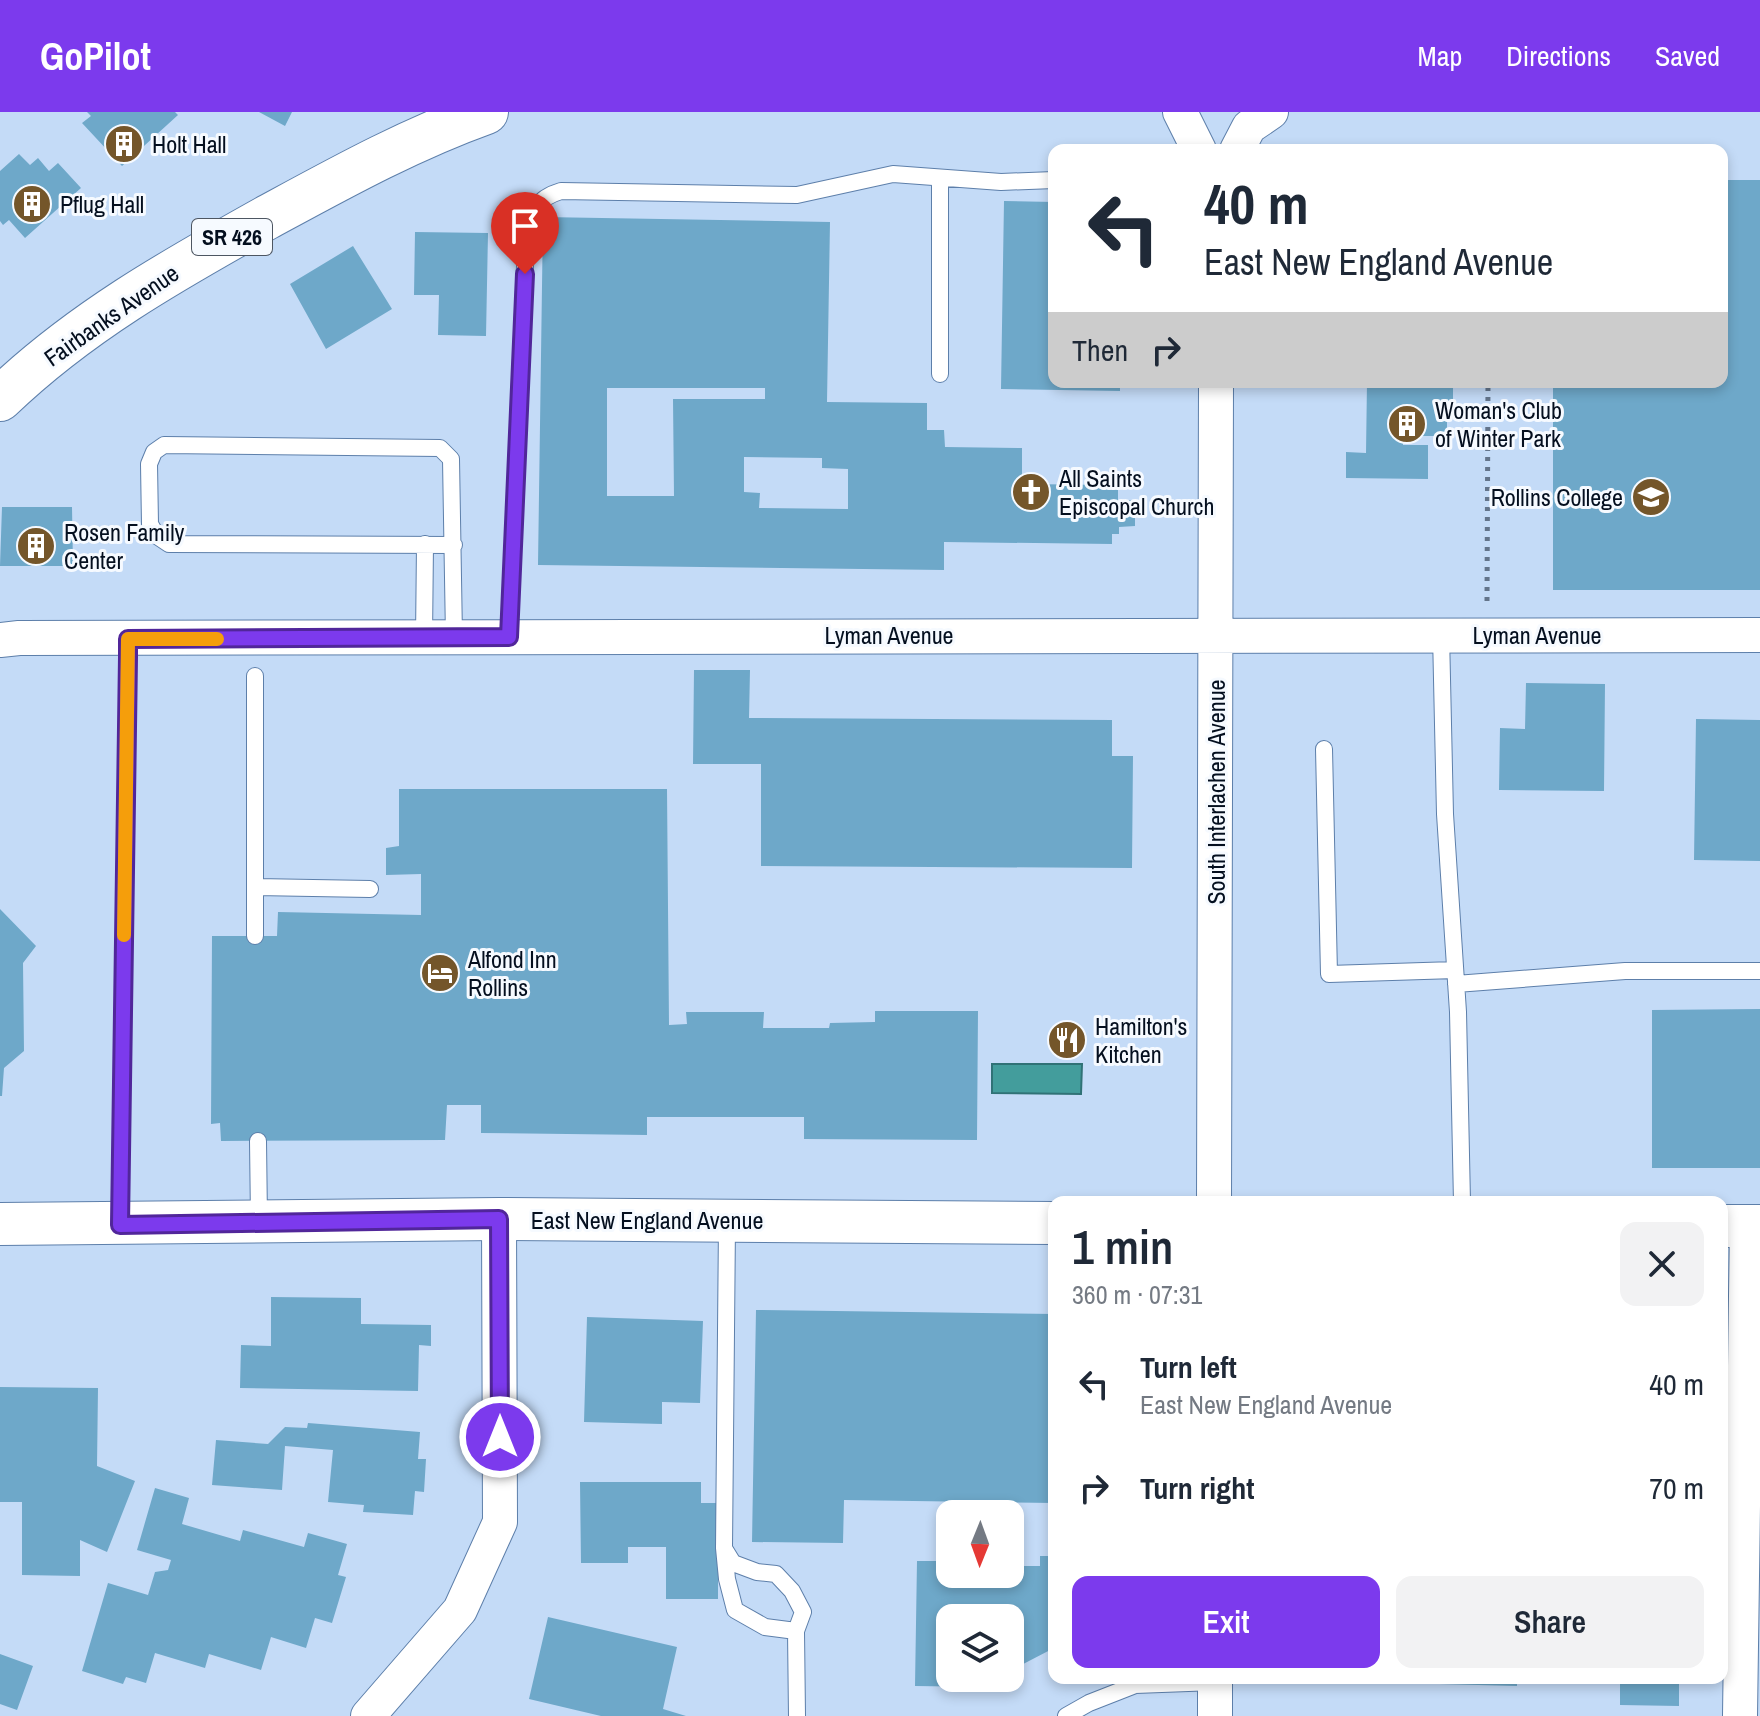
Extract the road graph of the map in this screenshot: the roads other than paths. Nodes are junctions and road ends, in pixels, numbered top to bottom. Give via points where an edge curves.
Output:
1 (486, 112) edge
2 (1180, 112) edge
3 (1271, 112) edge
4 (1196, 144) edge
5 (1240, 144) edge
6 (940, 178) junction
7 (1048, 180) edge
8 (940, 374) dead end
9 (1216, 388) edge
10 (0, 399) edge
11 (425, 544) junction
12 (454, 545) junction
13 (1216, 634) junction
14 (1441, 634) junction
15 (1760, 635) edge
16 (6, 636) edge
17 (509, 637) junction
18 (439, 638) junction
19 (128, 639) junction
20 (255, 676) dead end
21 (1324, 749) dead end
22 (256, 887) junction
23 (370, 889) dead end
24 (255, 936) dead end
25 (1760, 971) edge
26 (1455, 977) junction
27 (258, 1141) dead end
28 (1214, 1196) edge
29 (1462, 1196) edge
30 (499, 1219) junction
31 (727, 1221) junction
32 (259, 1223) junction
33 (1048, 1223) edge
34 (0, 1224) edge
35 (120, 1225) junction
36 (1743, 1226) edge
37 (724, 1548) junction
38 (796, 1631) junction
39 (1151, 1684) edge
40 (1215, 1684) edge
41 (368, 1716) edge
42 (797, 1716) edge
43 (1066, 1716) edge
44 (1215, 1716) edge
45 (1740, 1716) edge

1 - 10 main road, Fairbanks Avenue / SR 426 via 377,158 160,277 84,328
2 - 4 street
3 - 5 street via 1249,127
6 - 7 lane
6 - 8 lane
6 - 17 lane via 893,174 797,195 547,195 534,209 526,243
9 - 13 street, South Interlachen Avenue
11 - 12 lane
11 - 12 lane via 169,544 150,524 149,464 164,445 440,448 451,459
11 - 18 lane
12 - 18 lane
13 - 14 street, Lyman Avenue
13 - 17 street, Lyman Avenue
13 - 28 street, South Interlachen Avenue
14 - 15 street, Lyman Avenue
14 - 26 lane
16 - 19 street, Lyman Avenue
17 - 18 street, Lyman Avenue
18 - 19 street, Lyman Avenue
19 - 35 lane
20 - 22 lane
21 - 26 lane via 1329,974
22 - 23 lane
22 - 24 lane
25 - 26 lane
26 - 29 lane
27 - 32 lane
30 - 31 street, East New England Avenue
30 - 32 street, East New England Avenue
30 - 41 street via 500,1522 460,1610
31 - 33 street, East New England Avenue
31 - 37 lane
32 - 35 street, East New England Avenue
34 - 35 street, East New England Avenue
36 - 45 street
37 - 38 lane via 735,1610 765,1627
37 - 38 lane via 733,1563 776,1574 792,1591 803,1612
38 - 42 lane
39 - 43 lane via 1135,1685
40 - 44 street

